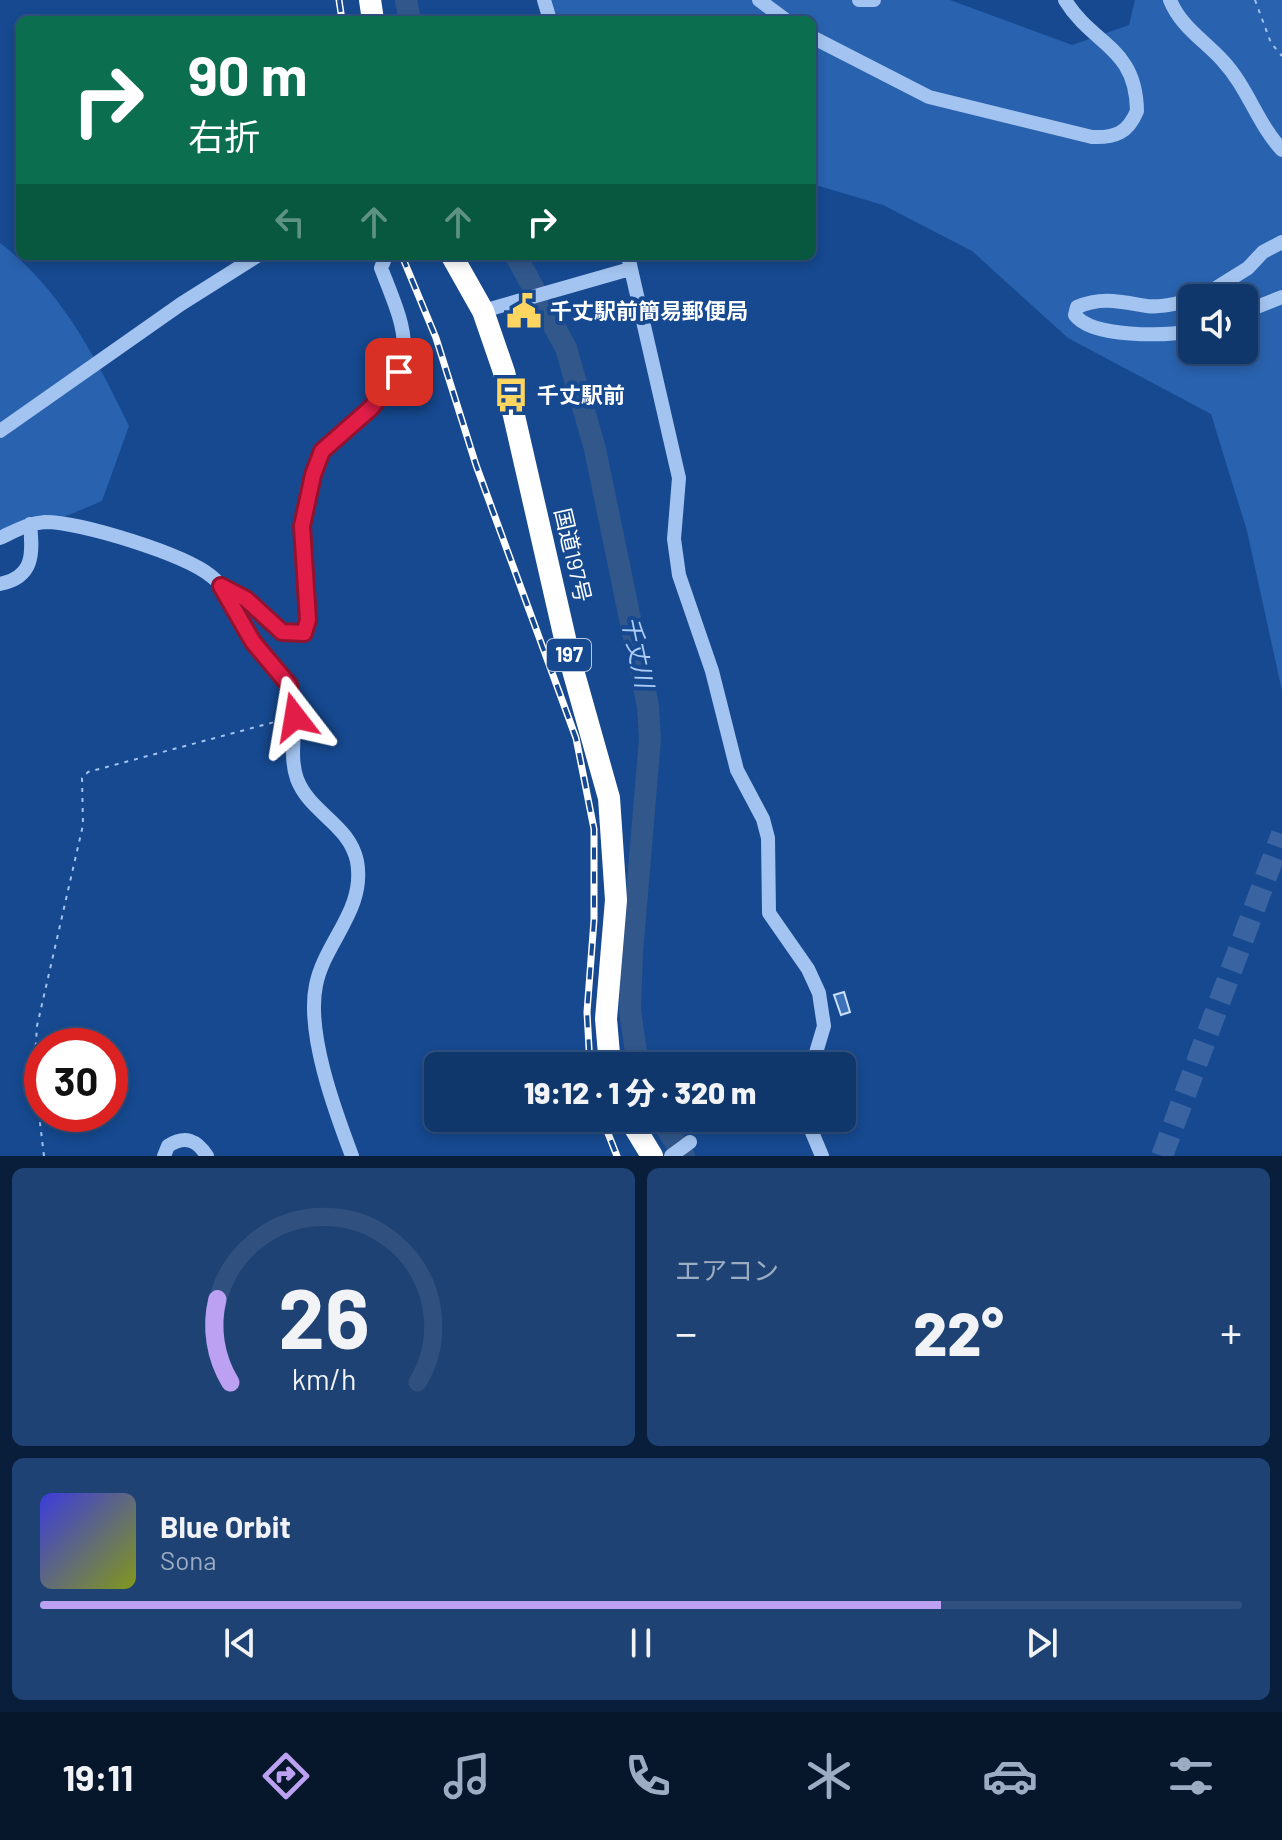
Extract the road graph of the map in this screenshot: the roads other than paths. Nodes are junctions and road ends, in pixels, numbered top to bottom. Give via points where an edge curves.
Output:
1 (759, 0) edge
2 (859, 0) edge
3 (874, 0) edge
4 (1065, 0) edge
5 (1170, 0) edge
6 (781, 16) edge
7 (816, 39) edge
8 (1282, 150) edge
9 (1282, 242) edge
10 (251, 260) edge
11 (384, 260) edge
12 (454, 260) edge
13 (629, 263) edge
14 (1220, 284) edge
15 (1282, 297) edge
16 (1178, 302) edge
17 (1258, 306) edge
18 (483, 311) junction
19 (1178, 331) edge
20 (0, 431) edge
21 (30, 524) junction
22 (0, 538) edge
23 (0, 584) edge
24 (221, 586) junction
25 (609, 1052) edge
26 (816, 1052) edge
27 (637, 1132) edge
28 (812, 1132) edge
29 (690, 1142) dead end
30 (164, 1156) edge
31 (207, 1156) edge
32 (352, 1156) edge
33 (652, 1156) edge
34 (671, 1156) edge
35 (822, 1156) edge

1 - 6 street
2 - 3 street
4 - 7 street via 1074,15 1120,55 1133,79 1137,111 1132,124 1108,138 1046,129 929,97
5 - 8 street via 1186,28 1232,71 1261,125
9 - 14 street
10 - 20 street
11 - 24 street via 381,268 407,343 399,372 371,408 322,451 313,475 302,526 308,620 304,633 282,632 246,599
12 - 18 highway, 国道197号 / 197
13 - 18 street
13 - 26 street via 679,478 674,539 679,575 712,671 737,770 763,819 769,913 819,993 824,1026
15 - 17 street
16 - 19 street via 1148,306 1098,301 1077,307 1075,315 1100,331
18 - 25 highway, 国道197号 / 197 via 504,372 569,656 609,798 616,900 606,1019
21 - 22 street
21 - 23 street via 29,567
21 - 24 street via 62,524 121,538 198,568
24 - 32 street via 253,642 289,685 297,777 312,802 348,838 357,863 352,909 324,962 314,999 325,1065
27 - 33 highway
28 - 35 street
29 - 34 street
30 - 31 street via 168,1146 184,1139

